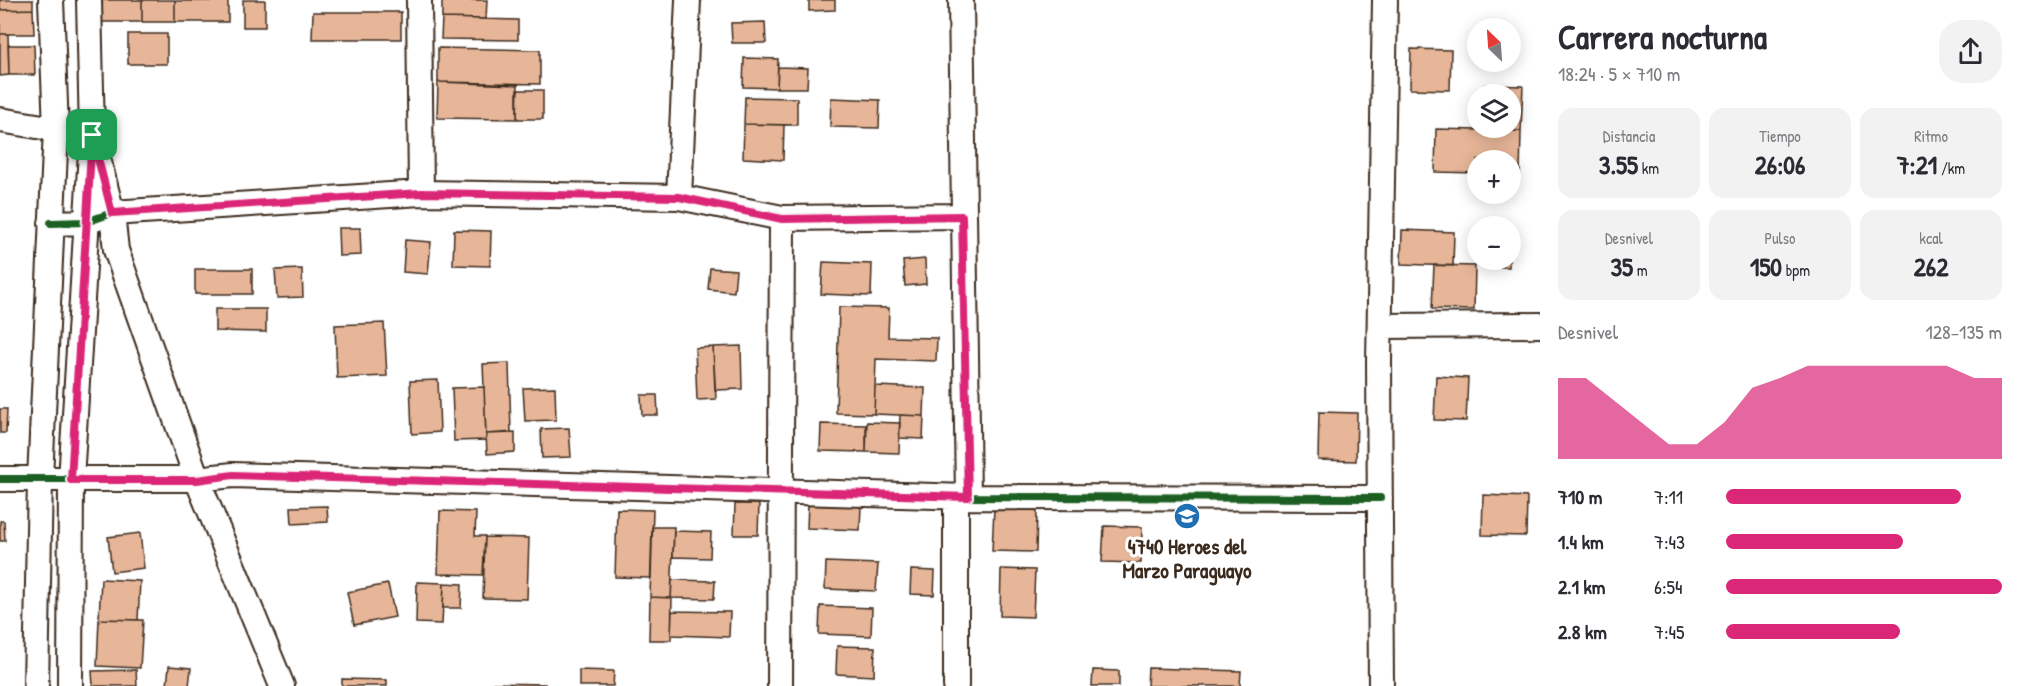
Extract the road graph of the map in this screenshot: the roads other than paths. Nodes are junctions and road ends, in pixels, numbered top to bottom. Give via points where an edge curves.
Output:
1 (51, 0) edge
2 (88, 0) edge
3 (419, 0) edge
4 (688, 0) edge
5 (961, 0) edge
6 (1385, 0) edge
7 (0, 120) edge
8 (56, 129) junction
9 (92, 135) junction
10 (421, 193) junction
11 (679, 197) junction
12 (112, 213) junction
13 (962, 216) junction
14 (782, 219) junction
15 (86, 222) junction
16 (51, 223) junction
17 (1380, 326) junction
18 (1540, 326) edge
19 (0, 479) edge
20 (40, 479) junction
21 (71, 480) junction
22 (197, 480) junction
23 (779, 490) junction
24 (962, 497) junction
25 (1380, 498) junction
26 (36, 686) edge
27 (70, 686) edge
28 (282, 686) edge
29 (780, 686) edge
30 (956, 686) edge
31 (1381, 686) edge

1 - 8 street
2 - 9 street
3 - 10 street
4 - 11 street
5 - 13 street
6 - 17 street
7 - 8 street
8 - 9 street
8 - 16 street
9 - 12 street
9 - 15 street
10 - 11 street
10 - 12 street
11 - 14 street
12 - 15 street
12 - 22 street via 116,250
13 - 14 street
13 - 24 street
14 - 23 street
15 - 16 street
15 - 21 street
16 - 20 street
17 - 18 street
17 - 25 street
19 - 20 street
20 - 21 street
20 - 26 street
21 - 22 street
21 - 27 street
22 - 23 street via 233,475
22 - 28 street
23 - 24 street
23 - 29 street
24 - 25 street
24 - 30 street
25 - 31 street

